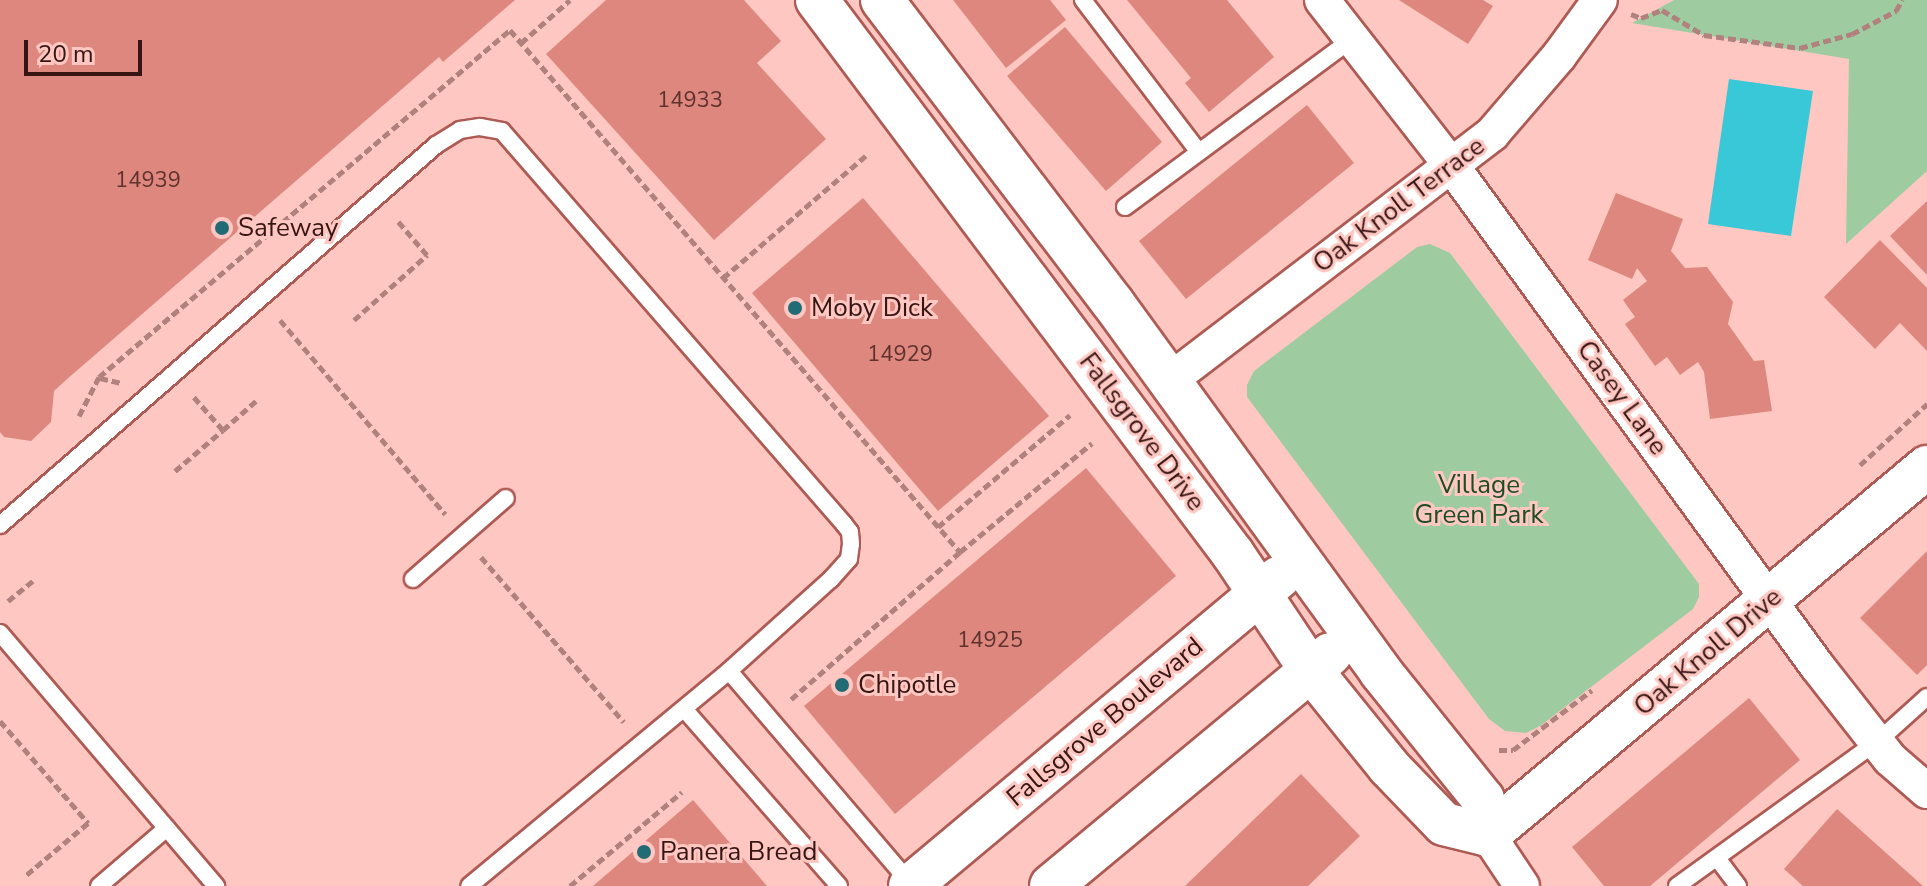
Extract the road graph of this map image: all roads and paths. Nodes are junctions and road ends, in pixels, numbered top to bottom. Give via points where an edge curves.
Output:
1 (570, 0) edge
2 (817, 0) edge
3 (882, 0) edge
4 (1083, 0) edge
5 (1322, 0) edge
6 (1902, 0) edge
7 (1614, 6) edge
8 (1353, 38) junction
9 (521, 43) junction
10 (382, 138) junction
11 (383, 147) dead end
12 (1198, 151) junction
13 (869, 153) dead end
14 (1451, 165) junction
15 (1125, 207) dead end
16 (397, 220) dead end
17 (232, 265) junction
18 (240, 276) dead end
19 (723, 278) junction
20 (280, 320) dead end
21 (354, 320) dead end
22 (99, 377) junction
23 (1169, 381) junction
24 (129, 385) dead end
25 (193, 396) dead end
26 (256, 401) dead end
27 (1927, 404) edge
28 (1070, 415) dead end
29 (77, 418) dead end
30 (223, 430) junction
31 (1092, 443) dead end
32 (1858, 467) dead end
33 (1927, 467) edge
34 (175, 471) dead end
35 (506, 498) dead end
36 (0, 525) edge
37 (455, 526) dead end
38 (938, 527) junction
39 (960, 552) junction
40 (478, 554) dead end
41 (1302, 559) junction
42 (413, 579) dead end
43 (33, 581) dead end
44 (1259, 594) junction
45 (8, 601) dead end
46 (1769, 601) junction
47 (1, 635) edge
48 (1355, 635) junction
49 (1310, 669) junction
50 (729, 671) junction
51 (1600, 684) dead end
52 (1927, 697) edge
53 (789, 702) dead end
54 (685, 710) junction
55 (0, 721) edge
56 (628, 728) dead end
57 (1877, 742) junction
58 (1494, 747) dead end
59 (1927, 791) edge
60 (682, 792) dead end
61 (167, 828) junction
62 (1488, 835) junction
63 (1717, 858) junction
64 (25, 876) dead end
65 (911, 885) edge
66 (99, 886) edge
67 (216, 886) edge
68 (469, 886) edge
69 (570, 886) edge
70 (839, 886) edge
71 (1051, 886) edge
72 (1522, 886) edge
73 (1677, 886) edge
74 (1738, 886) edge

1 - 9 path
2 - 44 street, Fallsgrove Drive
3 - 23 street, Fallsgrove Drive
4 - 12 lane
5 - 8 street, Casey Lane
6 - 7 path via 1896,11 1852,34 1800,48 1704,35 1662,10 1641,18
7 - 14 street, Oak Knoll Terrace via 1559,56 1492,134
8 - 12 lane
8 - 14 street, Casey Lane
9 - 10 path via 510,30
9 - 19 path
10 - 11 path
10 - 17 path
12 - 15 lane
13 - 19 path
14 - 23 street, Oak Knoll Terrace
14 - 46 street, Casey Lane
16 - 21 path via 427,255
17 - 18 path
17 - 22 path
19 - 38 path
20 - 37 path
22 - 24 path
22 - 29 path
23 - 41 street, Fallsgrove Drive
25 - 30 path
26 - 30 path
27 - 32 path
28 - 38 path
30 - 34 path
31 - 39 path
33 - 46 street, Oak Knoll Drive
35 - 42 lane
36 - 50 lane via 436,145 460,130 502,131 850,532 849,559
38 - 39 path
39 - 53 path
40 - 56 path
41 - 44 street, Fallsgrove Boulevard
41 - 48 street, Fallsgrove Drive
43 - 45 path
44 - 49 street, Fallsgrove Drive
44 - 65 street, Fallsgrove Boulevard
46 - 57 street, Casey Lane
46 - 62 street, Oak Knoll Drive
47 - 61 lane
48 - 49 street
48 - 62 street, Fallsgrove Drive via 1483,799
49 - 62 street, Fallsgrove Drive via 1389,767 1444,824
49 - 71 street
50 - 54 lane
50 - 65 lane
51 - 58 path via 1513,750
52 - 57 lane
54 - 68 lane
54 - 70 lane
55 - 64 path via 88,823
57 - 59 street, Casey Lane
57 - 63 lane
60 - 69 path
61 - 66 lane
61 - 67 lane
62 - 72 street, Fallsgrove Drive
63 - 73 lane
63 - 74 lane

